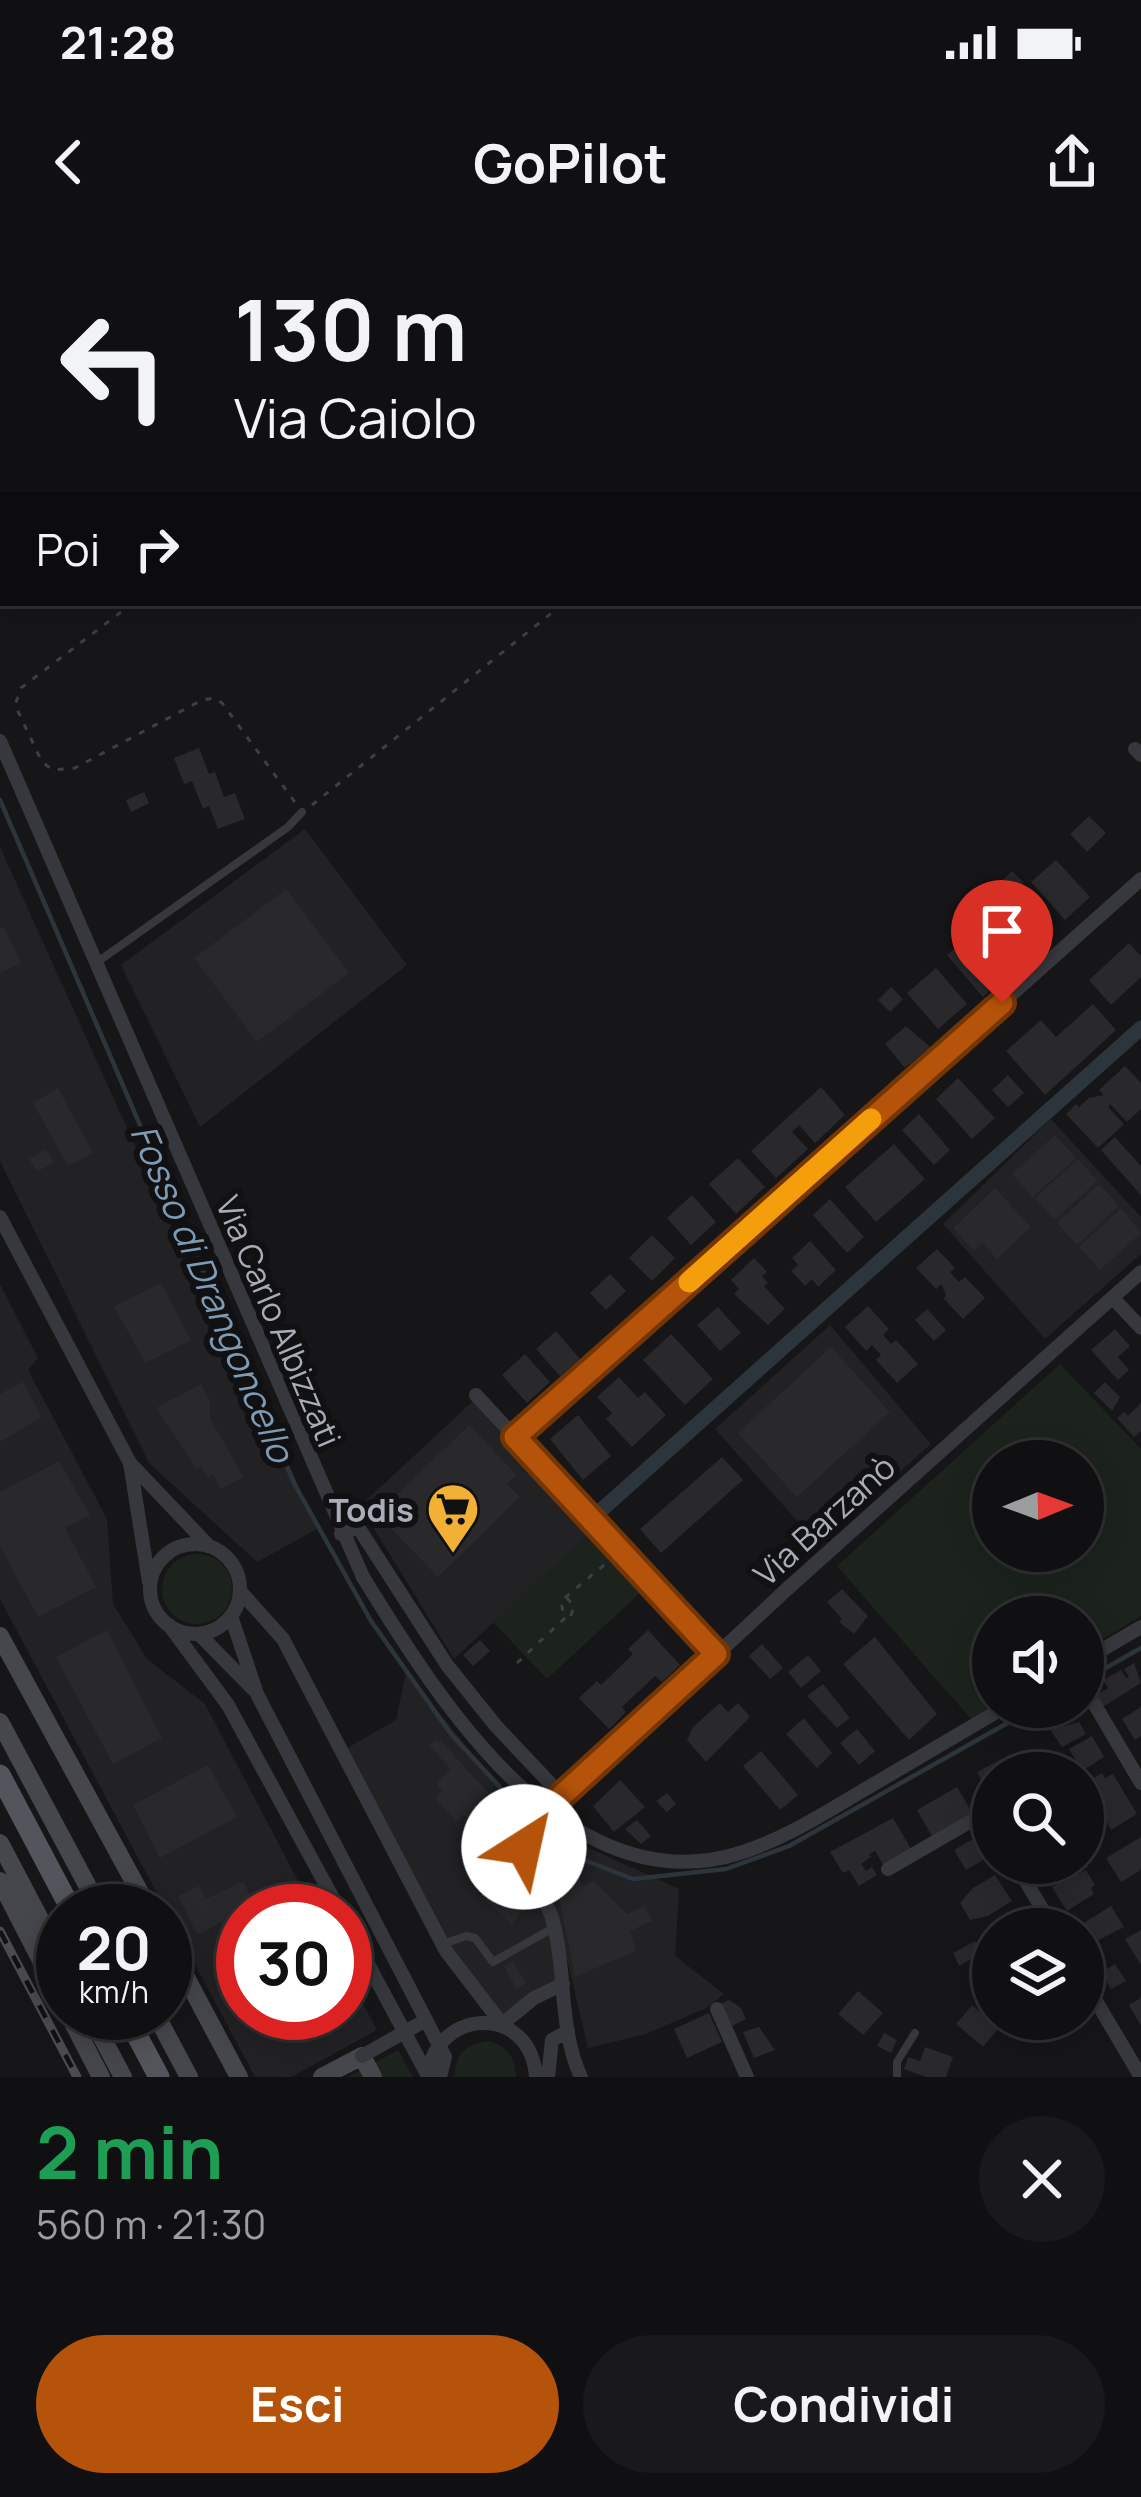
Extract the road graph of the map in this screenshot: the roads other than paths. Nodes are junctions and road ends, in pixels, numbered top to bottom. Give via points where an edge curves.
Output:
1 (0, 741) edge
2 (302, 812) road end
3 (1141, 879) edge
4 (96, 963) junction
5 (0, 1217) edge
6 (1141, 1272) edge
7 (1113, 1298) junction
8 (1141, 1328) edge
9 (476, 1395) dead end
10 (515, 1437) junction
11 (130, 1463) junction
12 (341, 1534) junction
13 (207, 1544) junction
14 (150, 1591) junction
15 (241, 1591) junction
16 (231, 1616) junction
17 (169, 1625) junction
18 (1141, 1627) edge
19 (199, 1634) junction
20 (0, 1636) edge
21 (1104, 1649) edge
22 (716, 1654) junction
23 (257, 1694) junction
24 (1104, 1720) edge
25 (0, 1722) edge
26 (972, 1726) edge
27 (0, 1775) edge
28 (1141, 1783) edge
29 (562, 1796) junction
30 (544, 1813) junction
31 (972, 1828) edge
32 (0, 1843) edge
33 (888, 1869) dead end
34 (0, 1881) edge
35 (57, 1884) edge
36 (87, 1884) edge
37 (136, 1884) edge
38 (325, 1884) edge
39 (36, 1912) edge
40 (554, 1927) junction
41 (443, 1944) junction
42 (36, 1951) edge
43 (372, 1971) edge
44 (563, 1984) junction
45 (192, 1989) edge
46 (717, 2009) dead end
47 (1104, 2014) edge
48 (426, 2020) junction
49 (502, 2024) junction
50 (568, 2031) junction
51 (915, 2033) dead end
52 (82, 2040) edge
53 (103, 2040) edge
54 (139, 2040) edge
55 (169, 2040) edge
56 (362, 2056) junction
57 (428, 2076) edge
58 (101, 2077) edge
59 (123, 2077) edge
60 (159, 2077) edge
61 (189, 2077) edge
62 (239, 2077) edge
63 (322, 2077) edge
64 (373, 2077) edge
65 (440, 2077) edge
66 (536, 2077) edge
67 (548, 2077) edge
68 (580, 2077) edge
69 (747, 2077) edge
70 (897, 2077) edge
71 (1141, 2077) edge

1 - 4 street, Via Carlo Albizzati
2 - 4 lane
3 - 10 street
4 - 12 street, Via Carlo Albizzati
5 - 11 street
6 - 7 street, Via Barzanò
7 - 8 street
7 - 22 street, Via Barzanò
9 - 10 street
10 - 22 street
11 - 13 street
11 - 14 street
12 - 29 street via 358,1527 447,1665
12 - 30 street, Via Carlo Albizzati via 416,1662
13 - 14 street via 166,1553
13 - 15 street via 232,1562
14 - 17 street
15 - 16 street
15 - 41 street via 287,1645
16 - 19 street
16 - 23 street
17 - 19 street
17 - 38 street via 228,1705
18 - 21 street
19 - 23 street
20 - 37 main road
22 - 29 street, Via Barzanò
23 - 48 street
24 - 28 street
25 - 36 main road
26 - 30 street, Via Carlo Albizzati via 797,1829 717,1859 623,1851
27 - 35 main road
29 - 30 street, Via Barzanò
30 - 40 street, Via Barzanò via 524,1847
31 - 33 street
32 - 39 main road
34 - 42 main road
40 - 41 lane via 493,1962 475,1938
40 - 44 street
41 - 49 street
43 - 57 street
44 - 49 street
44 - 50 street
45 - 62 main road
46 - 69 street
47 - 71 street
48 - 56 street, bridge
48 - 65 street, bridge via 445,2057
49 - 57 street via 447,2036
49 - 66 street via 525,2041
50 - 67 street via 552,2040
50 - 68 street
51 - 70 lane
52 - 58 main road
53 - 59 main road
54 - 60 main road
55 - 61 main road
56 - 63 main road
56 - 64 main road

